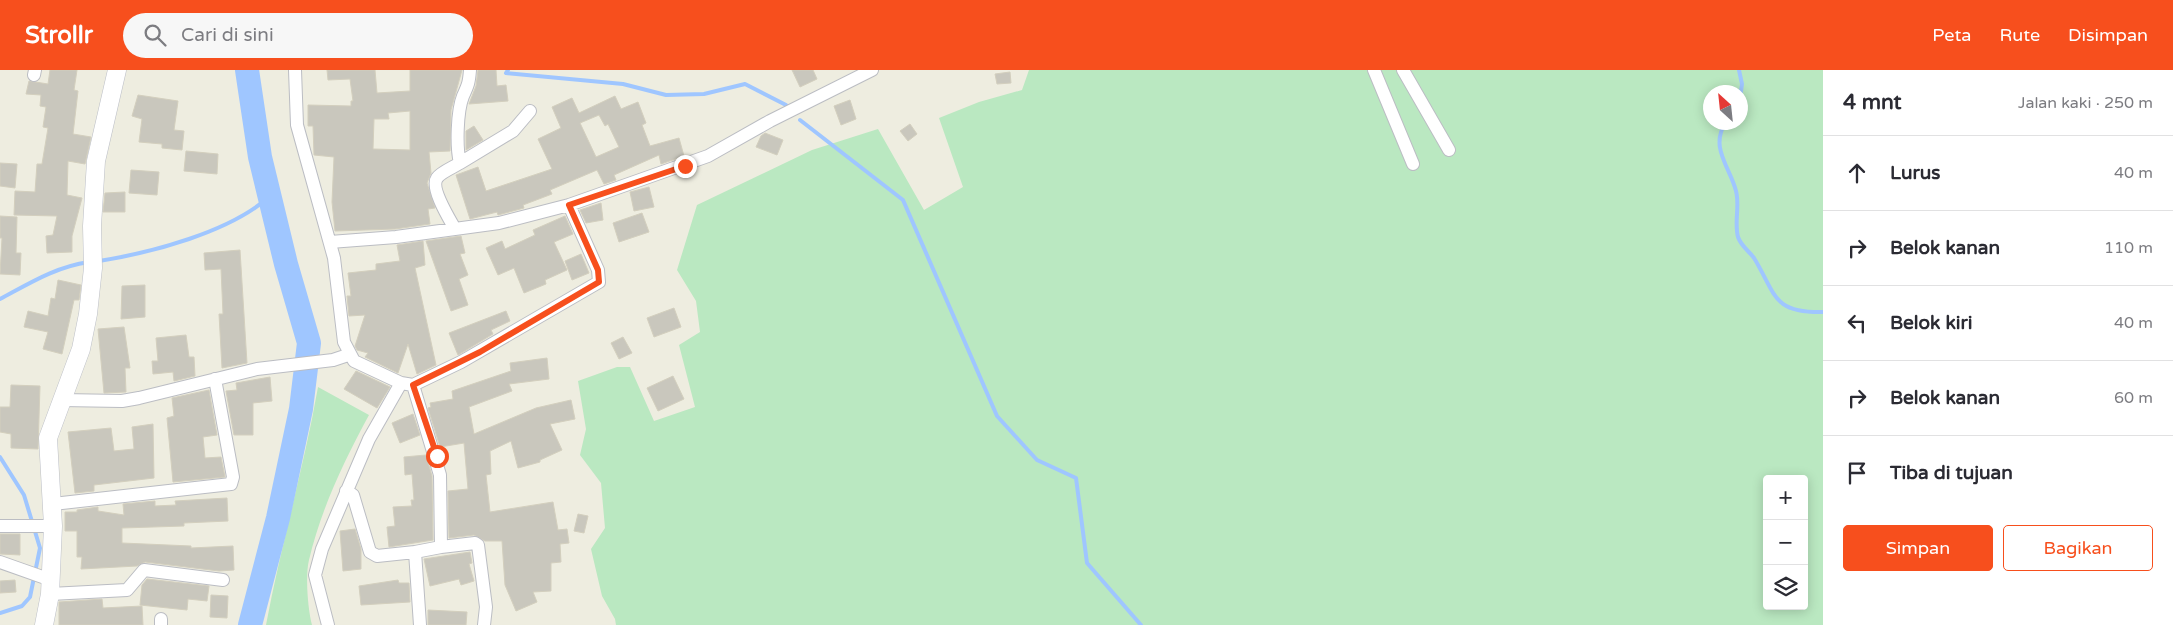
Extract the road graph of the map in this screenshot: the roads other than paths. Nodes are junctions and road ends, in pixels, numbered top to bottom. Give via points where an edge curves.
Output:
1 (117, 70) edge
2 (295, 70) edge
3 (470, 70) edge
4 (872, 70) edge
5 (1374, 70) edge
6 (1403, 70) edge
7 (530, 111) dead end
8 (1449, 150) dead end
9 (460, 163) junction
10 (1413, 164) dead end
11 (569, 205) junction
12 (455, 230) junction
13 (330, 242) junction
14 (348, 355) junction
15 (215, 378) junction
16 (407, 384) junction
17 (61, 400) junction
18 (346, 491) junction
19 (53, 504) junction
20 (0, 526) edge
21 (48, 526) junction
22 (441, 548) junction
23 (415, 552) junction
24 (0, 562) edge
25 (223, 580) dead end
26 (45, 582) junction
27 (44, 625) edge
28 (328, 625) edge
29 (420, 625) edge
30 (484, 625) edge

1 - 17 street via 96,161 93,268 81,349
2 - 13 street via 297,125
3 - 9 street via 458,135
4 - 11 street via 708,156
5 - 10 street
6 - 8 street
7 - 9 street via 513,131
9 - 12 street via 437,178 435,185
11 - 12 street via 499,224
11 - 16 street via 598,270 599,282 480,352
12 - 13 street
13 - 14 street via 340,326
14 - 15 street
14 - 16 street via 362,366
15 - 17 street via 122,401
15 - 19 street via 233,477 231,484
16 - 18 street via 369,440
16 - 22 street via 440,475
17 - 19 street via 48,438
18 - 23 street via 353,495 370,552 377,556
18 - 28 street via 322,549 315,576
19 - 21 street
20 - 21 street
21 - 26 street
22 - 23 street
22 - 30 street via 478,545 486,607
23 - 29 street
24 - 26 street
25 - 26 street via 144,570 127,590
26 - 27 street

